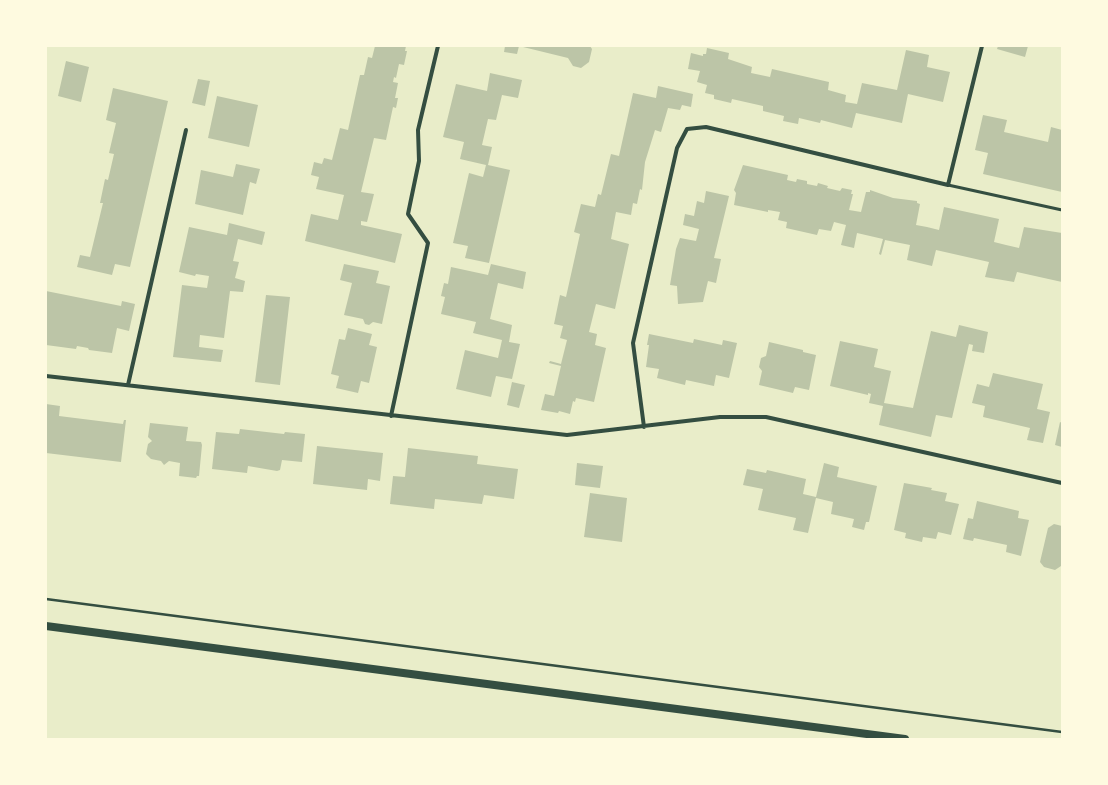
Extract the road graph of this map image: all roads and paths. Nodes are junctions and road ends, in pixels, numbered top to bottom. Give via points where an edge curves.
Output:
1 (438, 46) edge
2 (982, 46) edge
3 (186, 130) dead end
4 (948, 185) junction
5 (1062, 210) edge
6 (46, 376) edge
7 (128, 385) junction
8 (391, 416) junction
9 (644, 427) junction
10 (1062, 483) edge
11 (46, 599) edge
12 (46, 626) edge
13 (1062, 732) edge
14 (905, 739) edge

1 - 8 street via 418,130 419,161 408,214 428,243
2 - 4 street
3 - 7 street
4 - 5 lane
4 - 9 street via 706,127 687,129 677,148 633,343
6 - 7 street
7 - 8 street
8 - 9 street via 567,435
9 - 10 street via 720,417 766,417
11 - 13 path
12 - 14 main road

